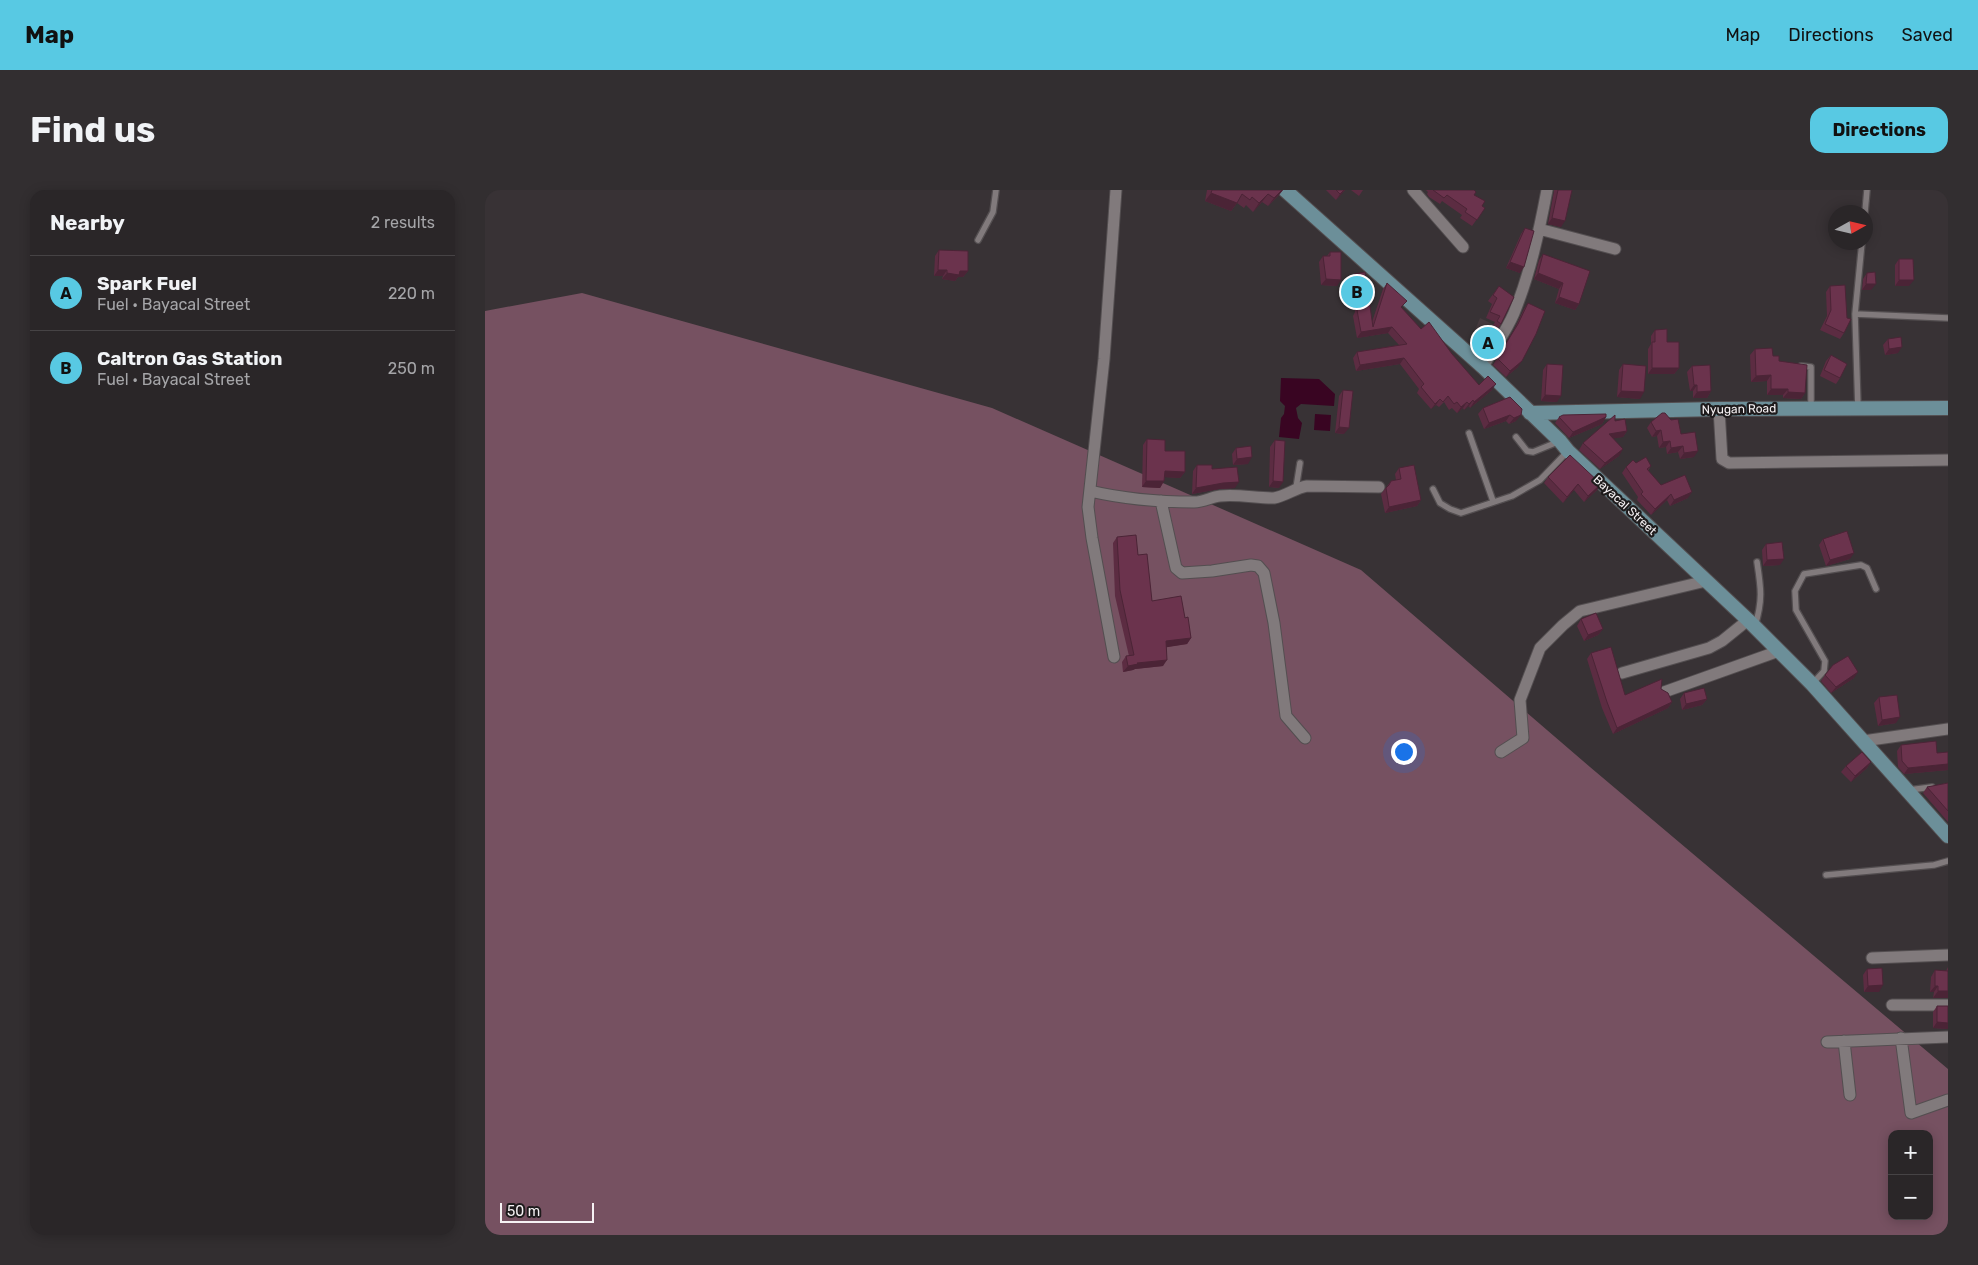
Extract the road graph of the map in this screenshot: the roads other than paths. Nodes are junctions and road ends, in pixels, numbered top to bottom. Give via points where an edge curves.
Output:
1 (996, 190) edge
2 (1116, 190) edge
3 (1285, 190) edge
4 (1413, 190) edge
5 (1547, 190) edge
6 (1867, 190) edge
7 (1866, 205) edge
8 (1539, 230) junction
9 (977, 240) dead end
10 (1463, 247) dead end
11 (1615, 249) dead end
12 (1861, 250) edge
13 (1855, 314) junction
14 (1948, 318) edge
15 (1500, 338) junction
16 (1469, 355) junction
17 (1794, 366) edge
18 (1483, 367) junction
19 (1811, 408) junction
20 (1858, 408) junction
21 (1948, 408) edge
22 (1719, 409) junction
23 (1530, 413) junction
24 (1469, 433) dead end
25 (1516, 437) dead end
26 (1564, 446) junction
27 (1948, 460) edge
28 (1300, 463) dead end
29 (1379, 487) dead end
30 (1296, 488) junction
31 (1433, 489) dead end
32 (1090, 491) junction
33 (1161, 501) junction
34 (1493, 501) junction
35 (1757, 562) dead end
36 (1706, 581) junction
37 (1876, 589) dead end
38 (1752, 623) junction
39 (1779, 650) junction
40 (1114, 657) dead end
41 (1622, 673) dead end
42 (1812, 684) junction
43 (1664, 692) edge
44 (1948, 729) edge
45 (1305, 738) dead end
46 (1863, 741) junction
47 (1501, 752) dead end
48 (1940, 786) edge
49 (1907, 790) junction
50 (1948, 836) edge
51 (1948, 860) edge
52 (1826, 875) dead end
53 (1948, 956) edge
54 (1872, 958) dead end
55 (1892, 1005) dead end
56 (1948, 1005) edge
57 (1948, 1037) edge
58 (1901, 1038) junction
59 (1844, 1041) junction
60 (1827, 1042) dead end
61 (1850, 1095) dead end
62 (1948, 1100) edge

1 - 9 lane via 993,212
2 - 32 street via 1104,358
3 - 16 main road, Bayacal Street
4 - 10 street
5 - 8 street
6 - 7 lane
8 - 11 street
8 - 15 street via 1527,277
12 - 13 lane
13 - 14 lane
13 - 20 lane
15 - 16 lane via 1485,331
15 - 18 street
16 - 18 main road, Bayacal Street
17 - 19 lane via 1811,367
18 - 23 main road, Bayacal Street
19 - 20 main road, Nyugan Road
19 - 22 main road, Nyugan Road
20 - 21 main road, Nyugan Road
22 - 23 main road, Nyugan Road
22 - 27 street via 1722,459 1729,463
23 - 26 main road, Bayacal Street
24 - 34 lane
25 - 26 lane via 1527,451
26 - 34 lane via 1540,480 1512,496
26 - 36 main road, Bayacal Street
28 - 30 lane
29 - 30 street
30 - 33 street via 1274,498 1231,496 1214,497 1204,502
31 - 34 lane via 1440,502 1461,512
32 - 33 street via 1121,498
32 - 40 street via 1088,507 1092,538
33 - 45 street via 1176,568 1182,573 1251,565 1258,566 1264,573 1286,716
35 - 38 lane via 1761,605
36 - 38 main road, Bayacal Street
36 - 47 street via 1580,611 1563,625 1540,648 1520,700 1523,738
37 - 42 lane via 1867,568 1861,565 1803,574 1795,591 1796,610 1825,661 1824,671
38 - 39 main road, Bayacal Street
38 - 41 street via 1709,648
39 - 42 main road, Bayacal Street
39 - 43 street
42 - 46 main road, Bayacal Street
44 - 46 street
46 - 49 main road, Bayacal Street
48 - 49 lane
49 - 50 main road, Bayacal Street
51 - 52 lane via 1934,865
53 - 54 street
55 - 56 street
57 - 58 street
58 - 59 street
58 - 62 street via 1911,1113
59 - 60 street
59 - 61 street

